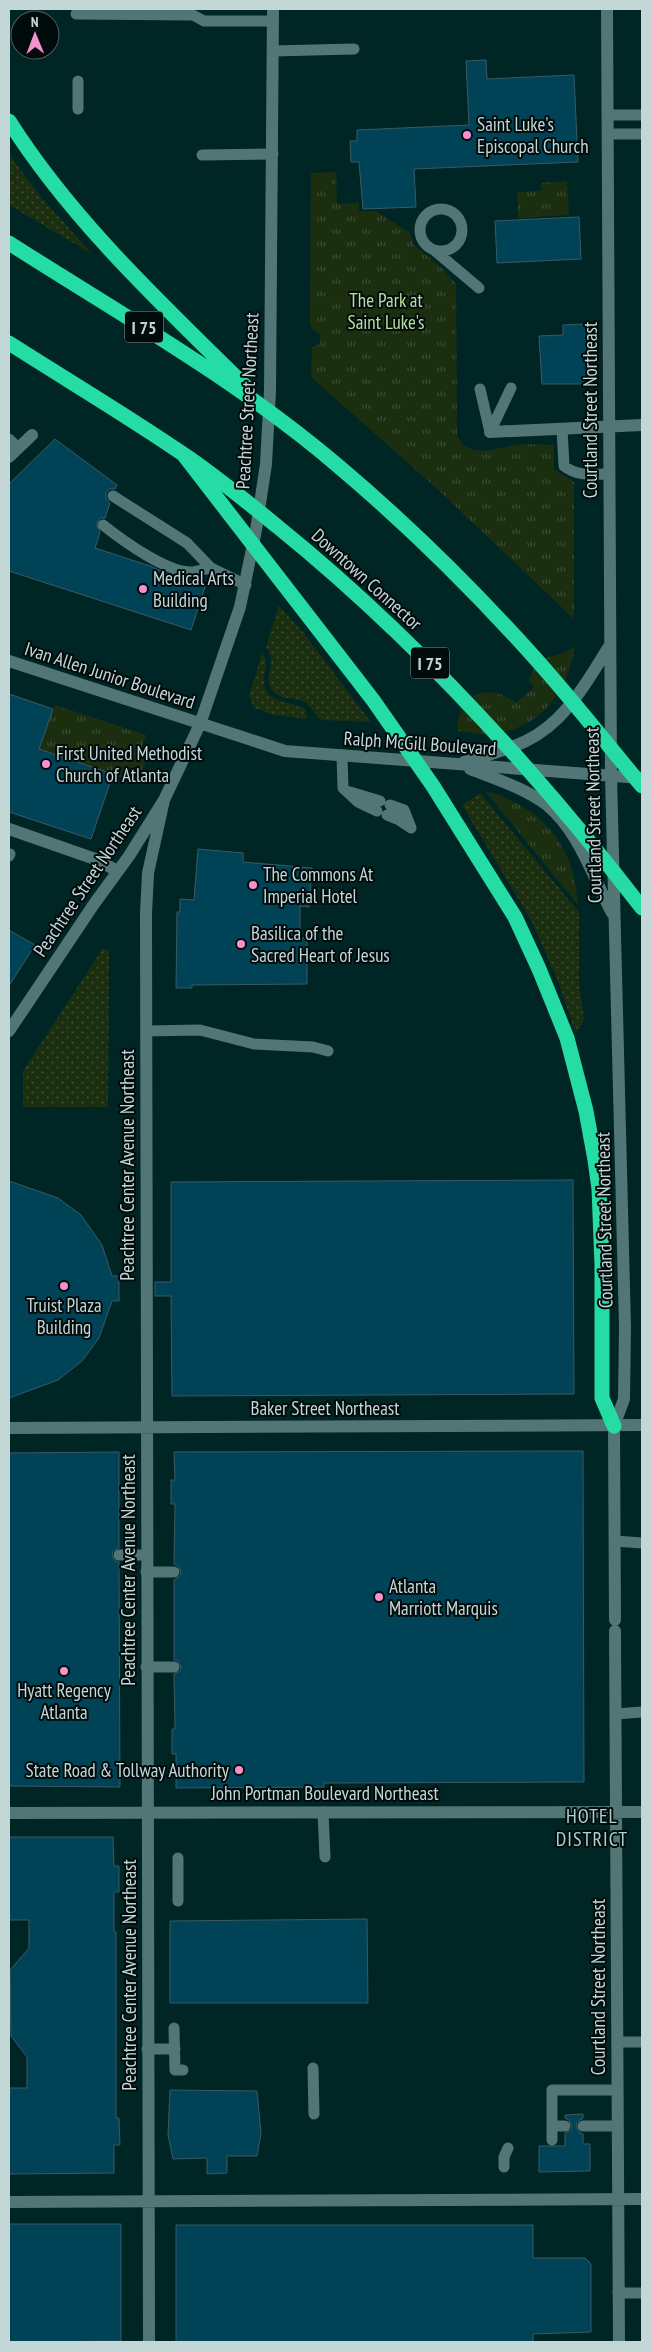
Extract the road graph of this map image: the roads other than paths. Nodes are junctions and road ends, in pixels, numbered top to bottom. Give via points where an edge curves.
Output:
1 (204, 9) edge
2 (607, 9) edge
3 (76, 14) dead end
4 (273, 15) edge
5 (204, 21) junction
6 (354, 49) dead end
7 (273, 52) junction
8 (78, 81) dead end
9 (78, 110) dead end
10 (608, 115) junction
11 (642, 115) edge
12 (9, 121) edge
13 (608, 134) junction
14 (642, 134) edge
15 (272, 154) junction
16 (202, 155) dead end
17 (9, 243) edge
18 (455, 246) junction
19 (434, 250) junction
20 (450, 262) junction
21 (479, 288) dead end
22 (9, 343) edge
23 (512, 388) dead end
24 (480, 390) dead end
25 (275, 416) junction
26 (642, 425) edge
27 (609, 427) junction
28 (562, 429) junction
29 (490, 432) junction
30 (32, 435) dead end
31 (12, 448) edge
32 (183, 454) junction
33 (609, 474) junction
34 (113, 496) dead end
35 (103, 525) dead end
36 (211, 568) junction
37 (246, 584) junction
38 (610, 645) junction
39 (9, 661) edge
40 (200, 724) junction
41 (342, 756) junction
42 (458, 764) junction
43 (611, 776) junction
44 (642, 778) edge
45 (642, 786) edge
46 (164, 800) junction
47 (383, 808) dead end
48 (9, 830) edge
49 (117, 871) junction
50 (642, 908) edge
51 (613, 915) junction
52 (9, 1031) edge
53 (146, 1031) junction
54 (328, 1051) dead end
55 (614, 1426) junction
56 (642, 1426) edge
57 (9, 1428) edge
58 (146, 1428) junction
59 (614, 1541) junction
60 (642, 1543) edge
61 (119, 1555) dead end
62 (146, 1555) junction
63 (146, 1572) junction
64 (174, 1572) dead end
65 (146, 1667) junction
66 (174, 1667) dead end
67 (642, 1712) edge
68 (616, 1714) junction
69 (147, 1812) junction
70 (323, 1812) junction
71 (616, 1812) junction
72 (642, 1812) edge
73 (9, 1813) edge
74 (324, 1857) dead end
75 (178, 1858) dead end
76 (178, 1901) dead end
77 (174, 2028) dead end
78 (617, 2042) junction
79 (642, 2042) edge
80 (147, 2049) junction
81 (175, 2049) junction
82 (313, 2068) dead end
83 (183, 2070) dead end
84 (617, 2090) junction
85 (314, 2114) dead end
86 (552, 2126) junction
87 (565, 2126) dead end
88 (583, 2126) dead end
89 (617, 2126) junction
90 (552, 2140) dead end
91 (508, 2148) dead end
92 (504, 2167) dead end
93 (618, 2199) junction
94 (642, 2199) edge
95 (9, 2202) edge
96 (148, 2202) junction
97 (618, 2293) junction
98 (642, 2293) edge
99 (149, 2342) edge
100 (618, 2342) edge

1 - 5 lane
2 - 10 main road, Courtland Street Northeast
3 - 5 lane via 193,16
4 - 5 lane
4 - 7 main road, Peachtree Street Northeast
6 - 7 lane
7 - 15 main road, Peachtree Street Northeast
8 - 9 lane
10 - 11 lane
10 - 13 main road, Courtland Street Northeast
12 - 25 highway via 34,162 62,195 166,308
13 - 14 lane
13 - 27 main road, Courtland Street Northeast
15 - 16 lane
15 - 37 main road, Peachtree Street Northeast via 266,464
17 - 25 highway, I 75 via 153,332
18 - 19 lane
18 - 19 lane via 462,226 457,216 448,210 437,209 421,222 420,234 425,244
18 - 20 lane
19 - 20 lane
20 - 21 lane
22 - 32 highway, Downtown Connector / I 75
23 - 29 lane
24 - 29 lane
25 - 45 highway, I 75 via 337,465 439,558 534,657
26 - 27 main road
27 - 28 main road
27 - 33 main road, Courtland Street Northeast
28 - 29 main road
28 - 33 lane via 564,466 580,475
30 - 31 main road
32 - 50 highway, Downtown Connector / I 75 via 301,546 414,648 538,779
32 - 55 highway via 373,700 433,786 515,917 539,969 567,1038 595,1160 602,1265 602,1398
33 - 38 main road, Courtland Street Northeast
34 - 36 lane via 187,543
35 - 36 lane via 160,562 190,572
36 - 37 lane
37 - 40 main road, Peachtree Street Northeast
38 - 42 main road via 568,708 542,732 526,741
38 - 43 main road, Courtland Street Northeast
39 - 40 main road, Ivan Allen Junior Boulevard
40 - 41 main road, Ralph McGill Boulevard via 285,751
40 - 46 main road, Peachtree Street Northeast
41 - 42 main road, Ralph McGill Boulevard
41 - 47 lane via 342,784 358,802
42 - 43 main road, Ralph McGill Boulevard
42 - 51 main road via 517,788 557,814 577,844
43 - 44 main road, Ralph McGill Boulevard
43 - 51 main road, Courtland Street Northeast
46 - 49 main road, Peachtree Street Northeast
46 - 53 main road, Peachtree Center Avenue Northeast via 148,873
48 - 49 main road via 98,860
49 - 52 main road, Peachtree Street Northeast
51 - 55 main road, Courtland Street Northeast via 625,1327 624,1399
53 - 54 lane via 200,1030 254,1044 313,1047
53 - 58 main road, Peachtree Center Avenue Northeast
55 - 56 main road, Baker Street Northeast
55 - 58 main road, Baker Street Northeast
55 - 59 main road, Courtland Street Northeast
57 - 58 main road, Baker Street Northeast
58 - 62 main road, Peachtree Center Avenue Northeast
59 - 60 lane
59 - 68 main road, Courtland Street Northeast
61 - 62 lane
62 - 63 main road, Peachtree Center Avenue Northeast
63 - 64 lane
63 - 65 main road, Peachtree Center Avenue Northeast
65 - 66 lane
65 - 69 main road, Peachtree Center Avenue Northeast
67 - 68 lane
68 - 71 main road, Courtland Street Northeast
69 - 70 main road, John Portman Boulevard Northeast
69 - 73 main road, John Portman Boulevard Northeast
69 - 80 main road, Peachtree Center Avenue Northeast
70 - 71 main road, John Portman Boulevard Northeast
70 - 74 lane
71 - 72 main road, John Portman Boulevard Northeast
71 - 78 main road, Courtland Street Northeast
75 - 76 lane
77 - 81 lane
78 - 79 lane
78 - 84 main road, Courtland Street Northeast
80 - 81 lane
80 - 96 main road, Peachtree Center Avenue Northeast
81 - 83 lane via 175,2070
82 - 85 lane
84 - 86 lane via 552,2090
84 - 89 main road, Courtland Street Northeast
86 - 87 lane
86 - 90 lane
88 - 89 lane
89 - 93 main road, Courtland Street Northeast
91 - 92 lane
93 - 94 main road
93 - 96 main road
93 - 97 main road, Courtland Street Northeast
95 - 96 main road
96 - 99 main road, Peachtree Center Avenue Northeast
97 - 98 lane
97 - 100 main road, Courtland Street Northeast

